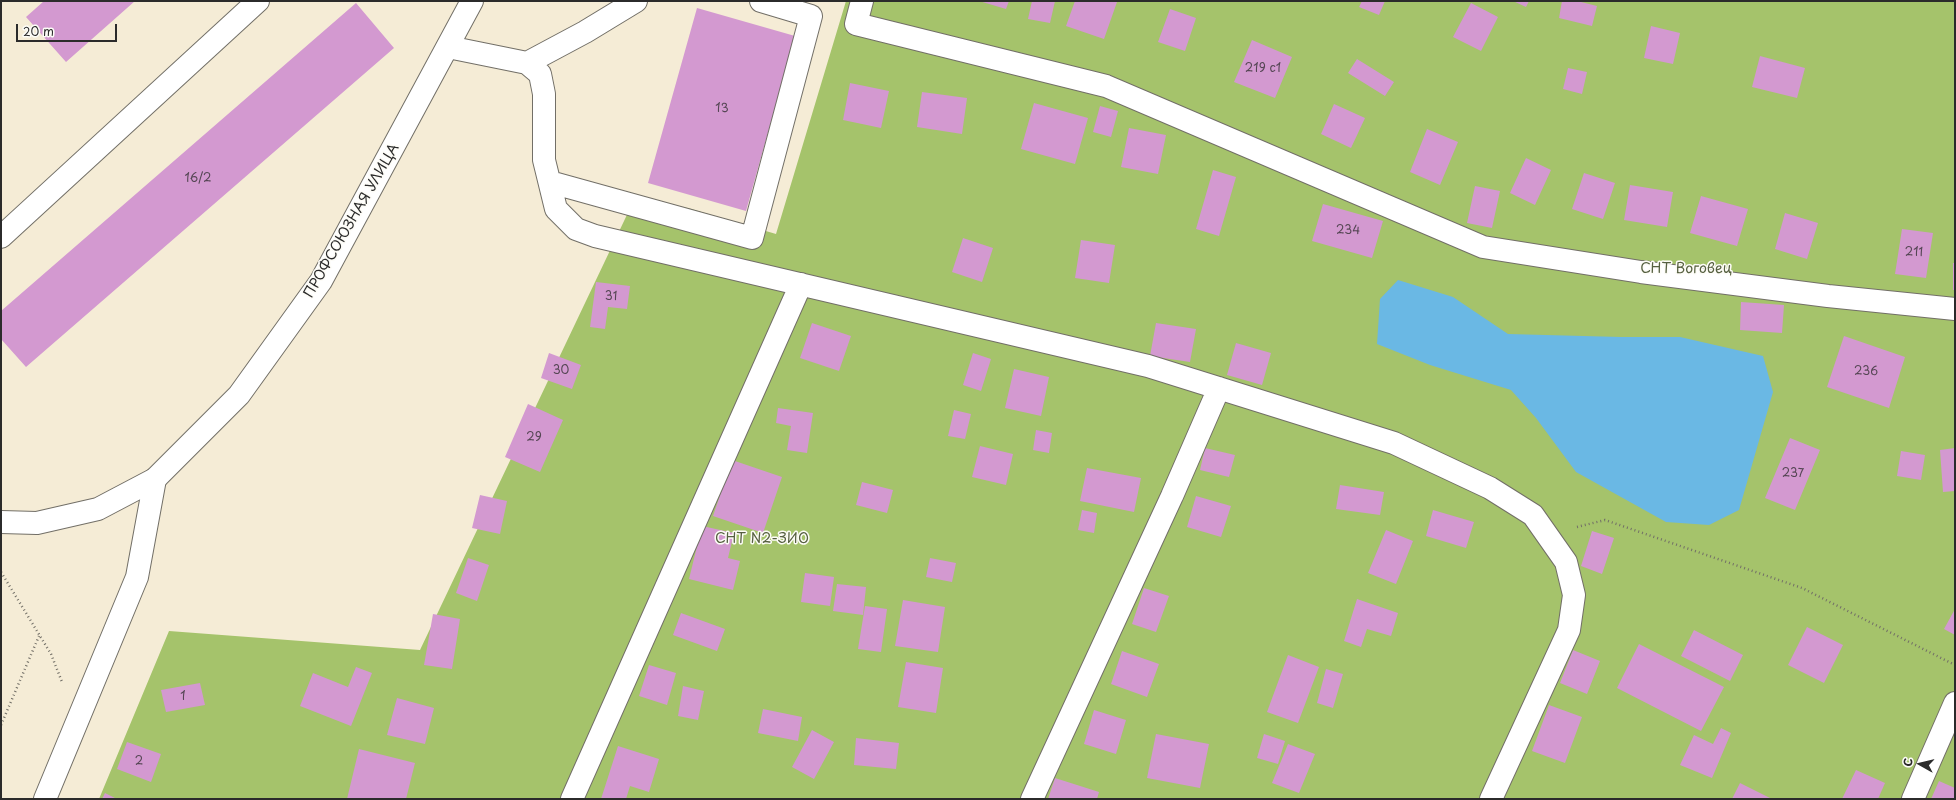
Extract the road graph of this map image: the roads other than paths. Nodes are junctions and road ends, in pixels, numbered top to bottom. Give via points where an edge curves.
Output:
1 (258, 1) edge
2 (472, 1) edge
3 (636, 1) edge
4 (761, 1) edge
5 (862, 1) edge
6 (448, 47) junction
7 (527, 63) junction
8 (550, 182) junction
9 (1, 237) edge
10 (801, 284) junction
11 (1955, 309) edge
12 (1219, 388) junction
13 (155, 479) junction
14 (1, 522) edge
15 (1955, 703) edge
16 (45, 799) edge
17 (572, 799) edge
18 (1032, 799) edge
19 (1492, 799) edge
20 (1912, 799) edge

1 - 9 main road
2 - 6 main road, ПРОФСОЮЗНАЯ УЛИЦА
3 - 7 main road via 586,32
4 - 8 main road via 810,16 752,238
5 - 11 main road via 856,24 1106,86 1483,247 1641,272
6 - 7 main road
6 - 13 main road, ПРОФСОЮЗНАЯ УЛИЦА via 321,281 239,394
7 - 8 main road via 540,74 544,94 544,160
8 - 10 main road via 556,209 576,229 595,236
10 - 12 main road via 1148,366
10 - 17 main road
12 - 18 main road
12 - 19 main road via 1394,443 1490,488 1533,514 1566,562 1574,595 1569,630
13 - 14 main road, ПРОФСОЮЗНАЯ УЛИЦА via 98,509 37,523
13 - 16 main road via 138,577
15 - 20 main road

